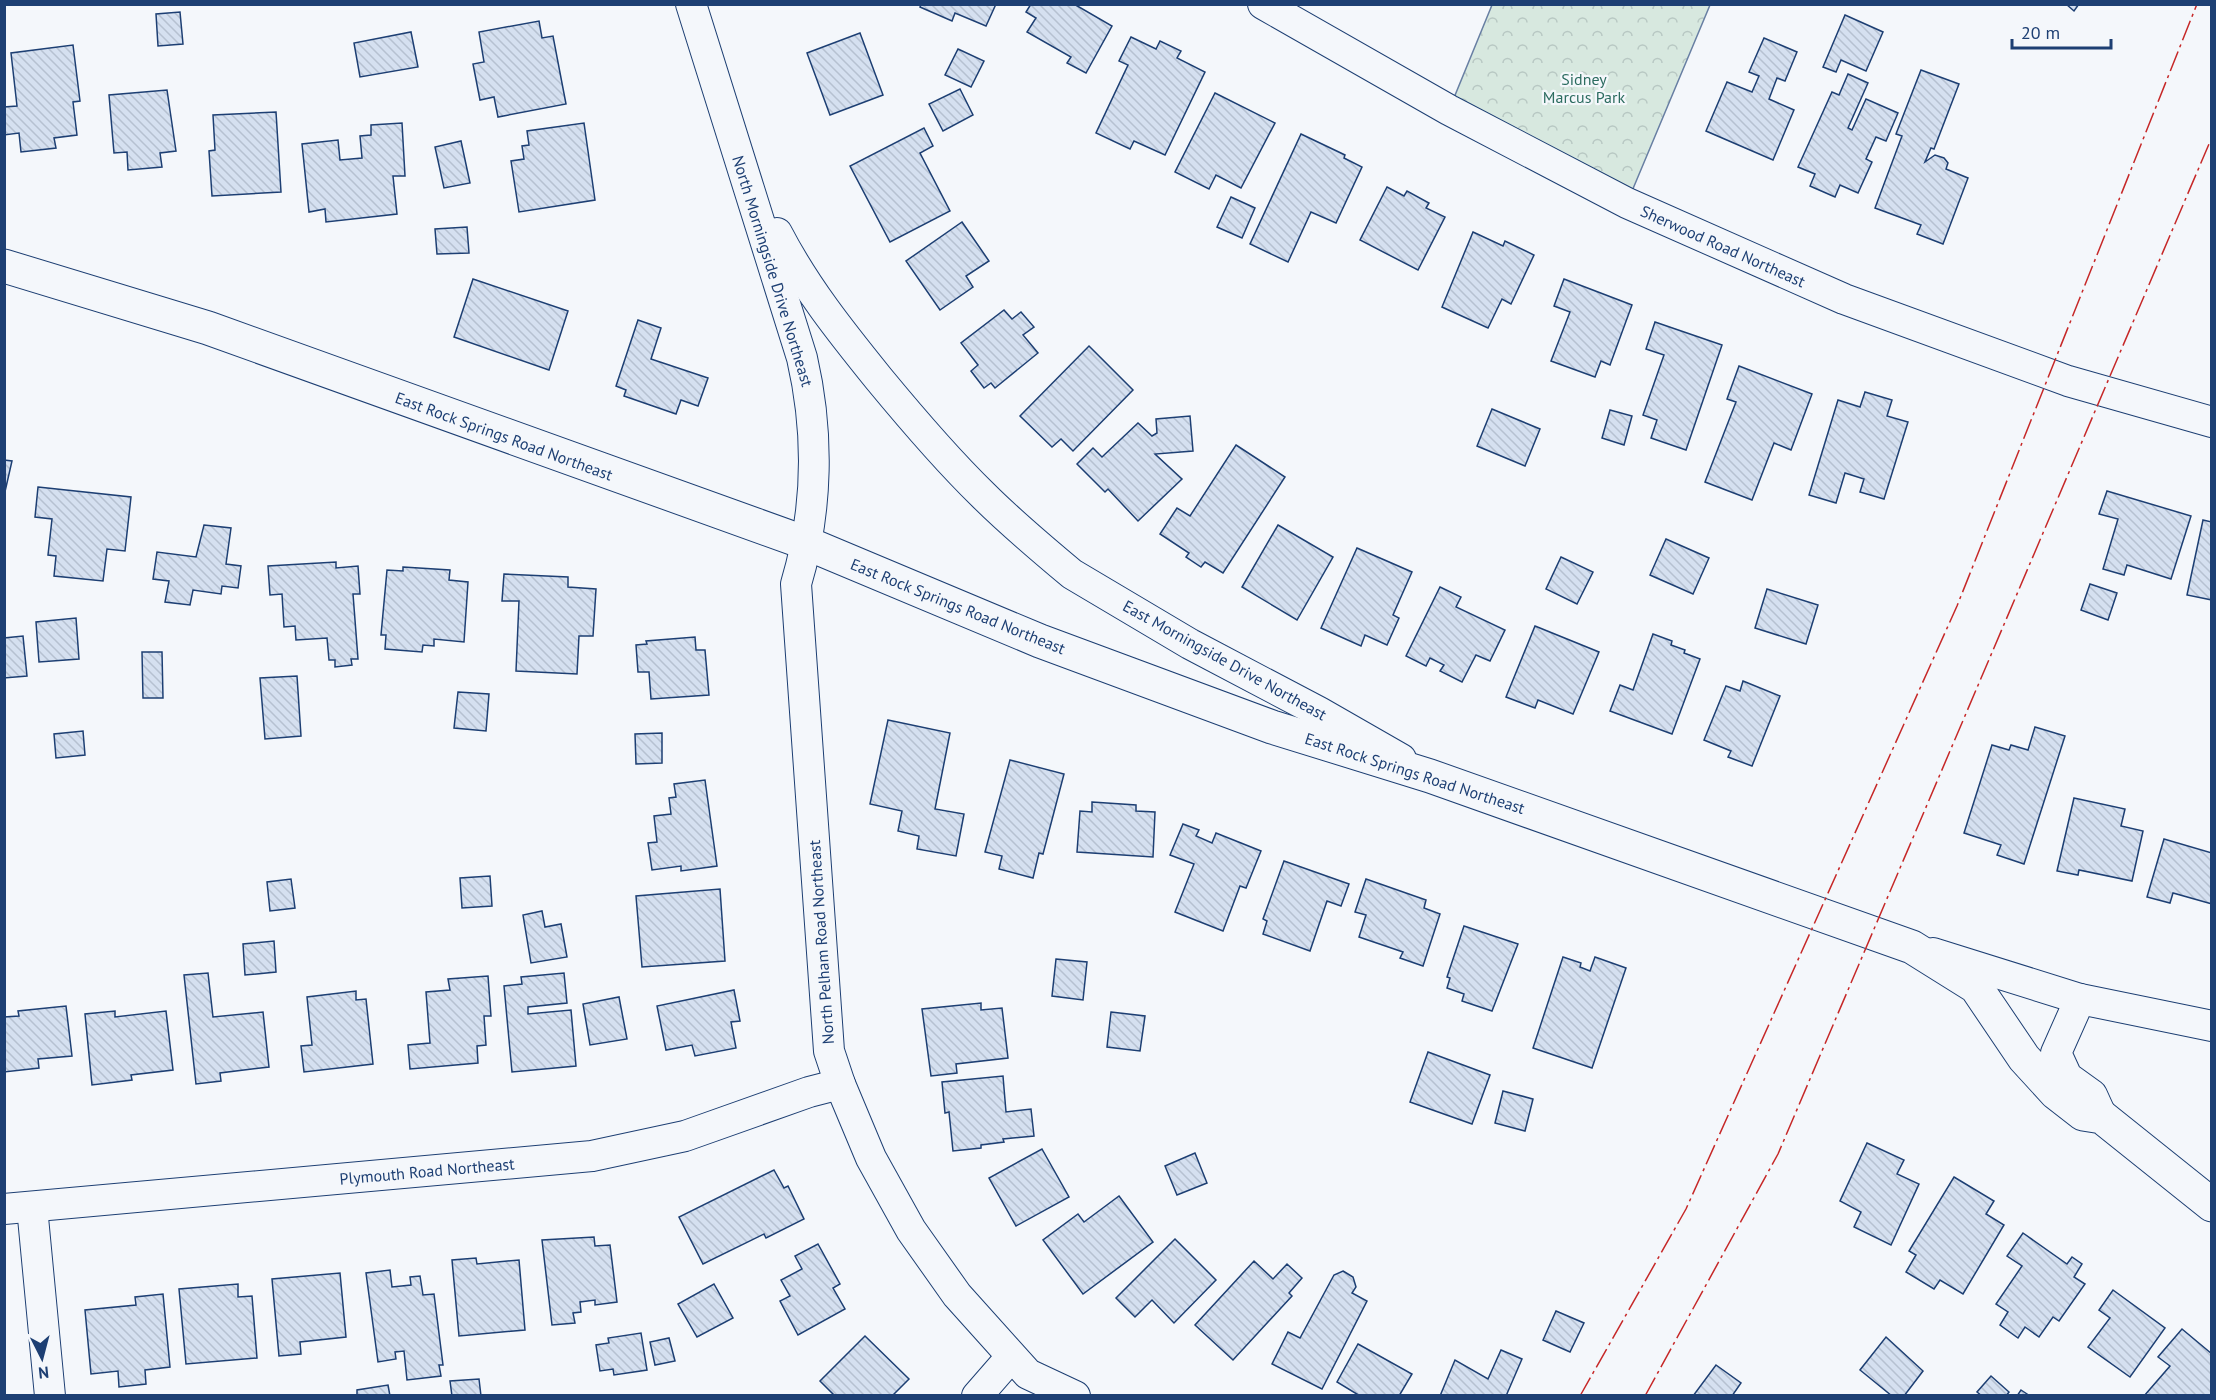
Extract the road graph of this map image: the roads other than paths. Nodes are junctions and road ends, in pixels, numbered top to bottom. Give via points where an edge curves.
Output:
1 (691, 4) edge
2 (1263, 4) edge
3 (743, 169) junction
4 (4, 266) edge
5 (2211, 422) edge
6 (807, 543) junction
7 (1430, 776) junction
8 (1912, 947) junction
9 (2080, 999) junction
10 (2211, 1026) edge
11 (840, 1084) junction
12 (2102, 1117) junction
13 (2211, 1205) edge
14 (18, 1208) edge
15 (1011, 1357) junction
16 (50, 1395) edge
17 (977, 1395) edge
18 (1075, 1395) edge

1 - 3 street, North Morningside Drive Northeast
2 - 5 street, Sherwood Road Northeast via 1449,111 1627,203 1833,295 2068,381
3 - 6 street, North Morningside Drive Northeast via 811,398 814,467
3 - 7 street, East Morningside Drive Northeast via 795,268 836,327 915,422 991,503 1072,574 1190,645
4 - 6 street, East Rock Springs Road Northeast via 208,328
6 - 7 street, East Rock Springs Road Northeast via 1084,657 1272,727
6 - 11 street, North Pelham Road Northeast via 796,584 829,1051
7 - 8 street, East Rock Springs Road Northeast
8 - 9 street
8 - 12 street, East Rock Springs Road Northeast via 1976,987 2024,1058 2055,1093 2083,1114
9 - 10 street
9 - 12 street via 2056,1053 2067,1077 2092,1095
11 - 14 street, Plymouth Road Northeast via 686,1136 592,1156
11 - 15 street, North Pelham Road Northeast via 871,1158 911,1230 957,1295
12 - 13 street
14 - 16 street
15 - 17 street
15 - 18 street, North Pelham Road Northeast via 1028,1374

